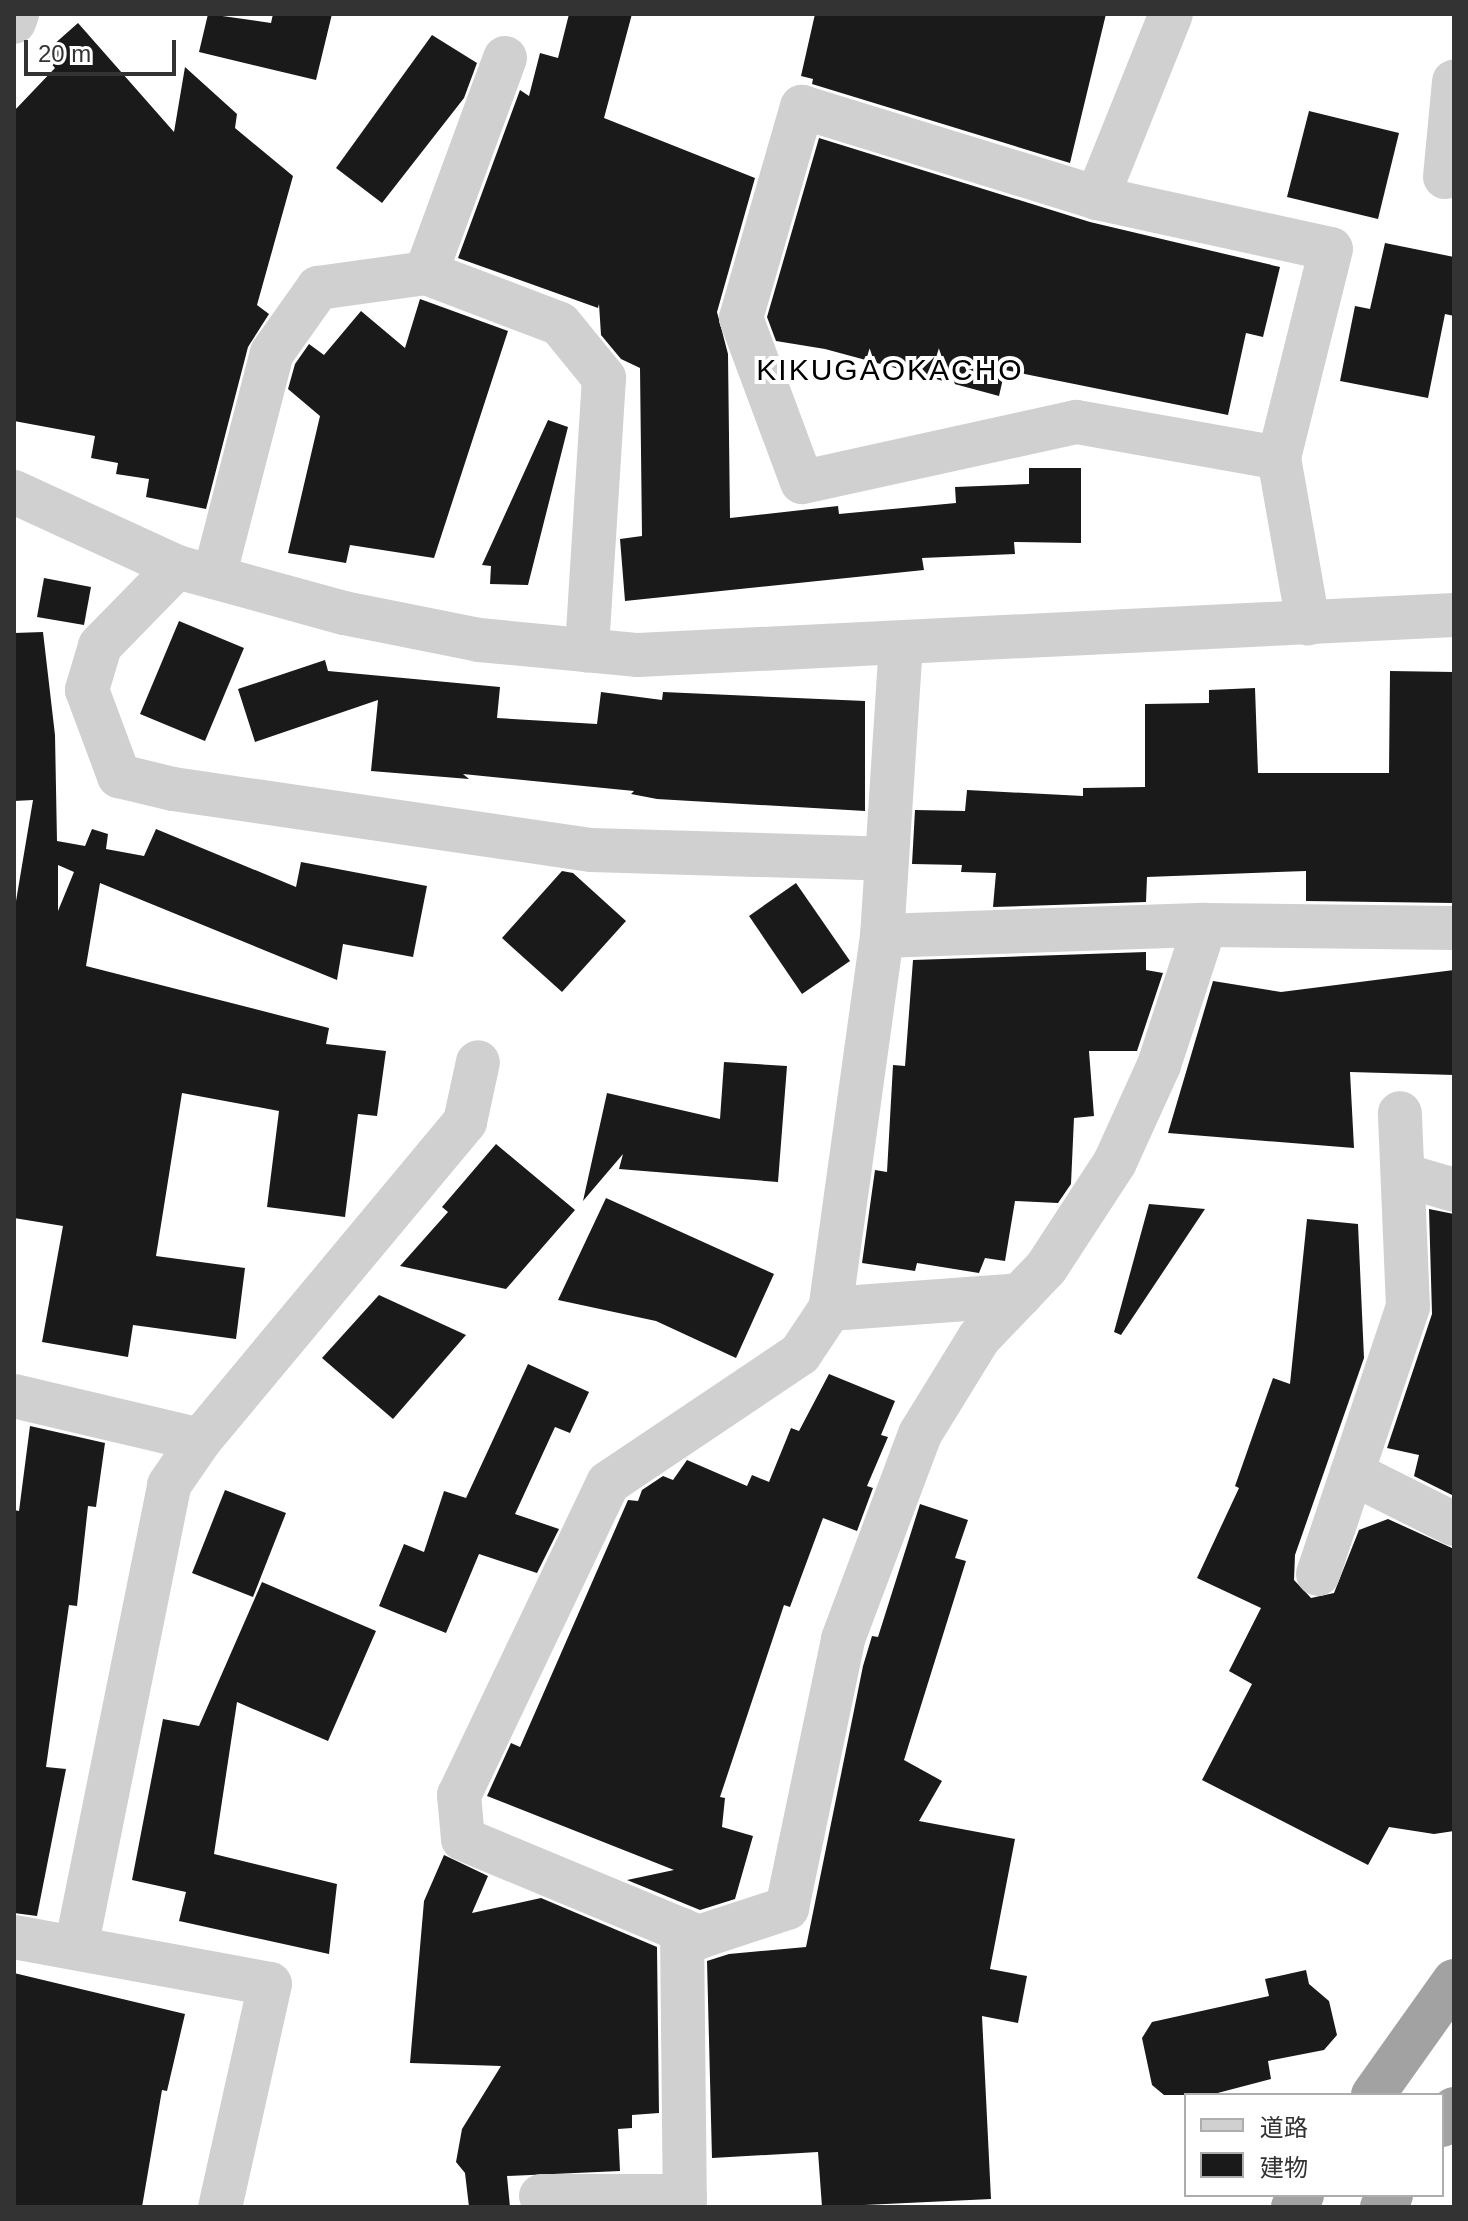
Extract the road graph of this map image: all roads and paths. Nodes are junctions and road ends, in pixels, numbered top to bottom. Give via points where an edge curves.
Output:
1 (17, 14) edge
2 (1171, 14) edge
3 (14, 22) edge
4 (505, 58) dead end
5 (1454, 81) edge
6 (1445, 177) dead end
7 (1097, 198) junction
8 (426, 273) junction
9 (1279, 458) junction
10 (14, 492) edge
11 (196, 572) junction
12 (1454, 615) edge
13 (1308, 623) junction
14 (901, 643) junction
15 (587, 650) junction
16 (887, 859) junction
17 (1205, 925) junction
18 (1454, 928) edge
19 (882, 936) junction
20 (478, 1062) dead end
21 (1400, 1113) dead end
22 (1403, 1175) junction
23 (1454, 1190) edge
24 (1020, 1295) junction
25 (830, 1309) junction
26 (14, 1396) edge
27 (200, 1440) junction
28 (1352, 1473) junction
29 (1454, 1524) edge
30 (1318, 1574) dead end
31 (682, 1930) junction
32 (14, 1937) edge
33 (76, 1948) junction
34 (1454, 1981) edge
35 (1374, 2093) edge
36 (541, 2196) dead end
37 (685, 2202) edge
38 (220, 2207) edge

1 - 3 street
2 - 7 street
4 - 8 street
5 - 6 street
7 - 9 street via 1331,249
7 - 9 street via 802,107 741,318 802,482 1076,422
8 - 11 street via 318,288 272,353
8 - 15 street via 560,324 604,378
9 - 13 street
10 - 11 street
11 - 15 street via 344,613 464,637
11 - 16 street via 100,646 87,690 119,776 173,789 591,850
12 - 13 street
13 - 14 street
14 - 15 street via 638,655
14 - 16 street
16 - 19 street
17 - 18 street
17 - 19 street
17 - 24 street via 1159,1065 1115,1162 1046,1268
19 - 25 street
20 - 27 street via 465,1122
21 - 22 street
22 - 23 street
22 - 28 street via 1408,1307
24 - 25 street
24 - 31 street via 979,1338 914,1449 843,1639 787,1908 699,1937
25 - 31 street via 800,1354 608,1483 459,1795 463,1839
26 - 27 street
27 - 33 street via 169,1485
28 - 29 street
28 - 30 street
31 - 37 street
32 - 33 street
33 - 38 street via 270,1984
34 - 35 highway
36 - 37 street

